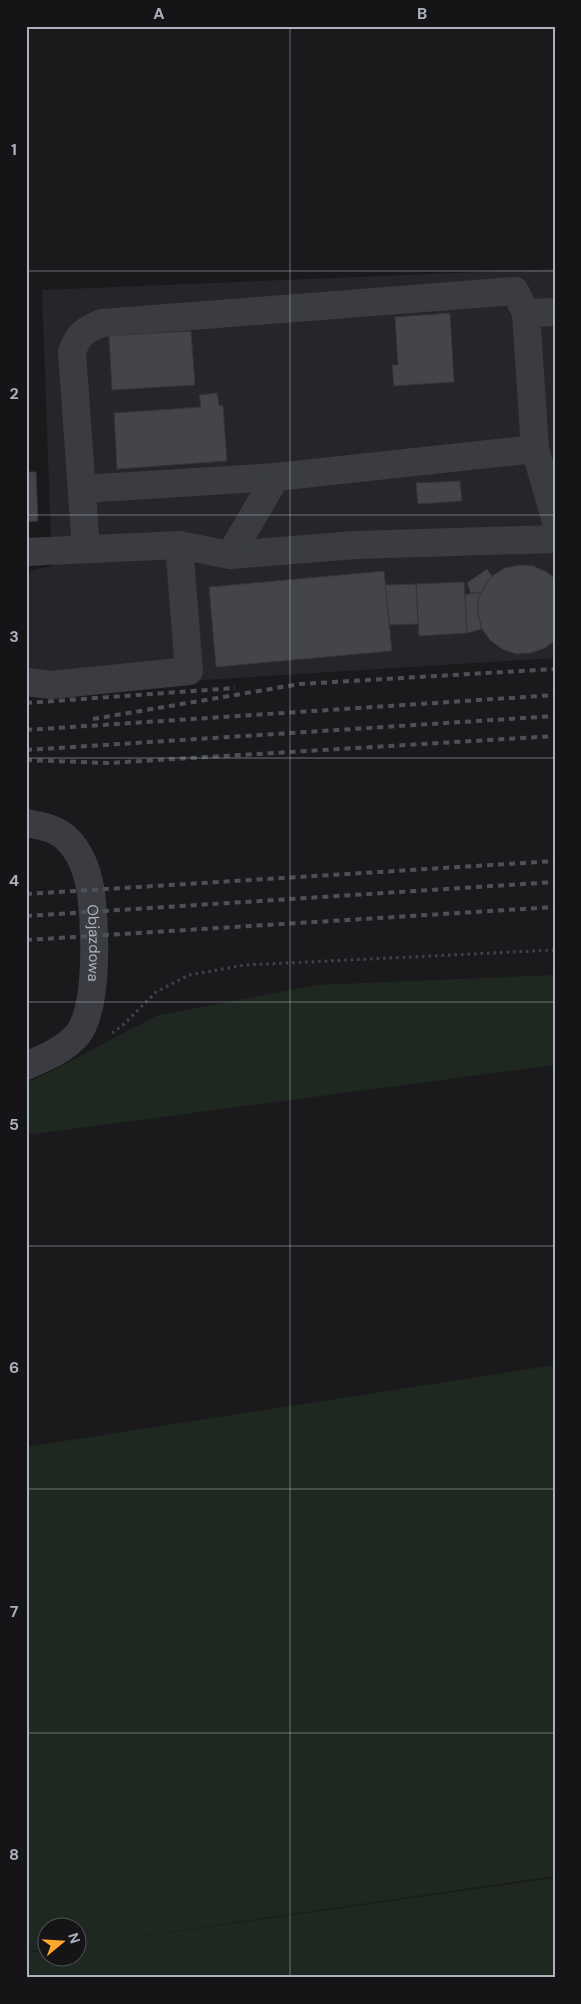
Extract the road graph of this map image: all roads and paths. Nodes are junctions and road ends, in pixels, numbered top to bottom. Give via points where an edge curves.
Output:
1 (555, 312) edge
2 (526, 313) junction
3 (534, 449) junction
4 (276, 477) junction
5 (82, 489) junction
6 (555, 518) edge
7 (555, 539) edge
8 (179, 545) junction
9 (86, 549) junction
10 (26, 552) edge
11 (230, 555) junction
12 (26, 682) edge
13 (26, 823) edge
14 (555, 950) edge
15 (78, 1034) junction
16 (26, 1066) edge

1 - 2 street
2 - 3 street
2 - 5 street via 515,291 102,323 89,328 77,338 72,352
3 - 4 street
3 - 6 street
4 - 5 street
4 - 11 street
5 - 9 street
7 - 11 street via 356,545
8 - 9 street
8 - 11 street
8 - 12 street via 189,671 50,685
9 - 10 street
13 - 15 street, Objazdowa via 56,831 68,840 79,854 90,890 93,989
14 - 15 path via 245,965 189,975 156,992 105,1038
15 - 16 street via 51,1055

